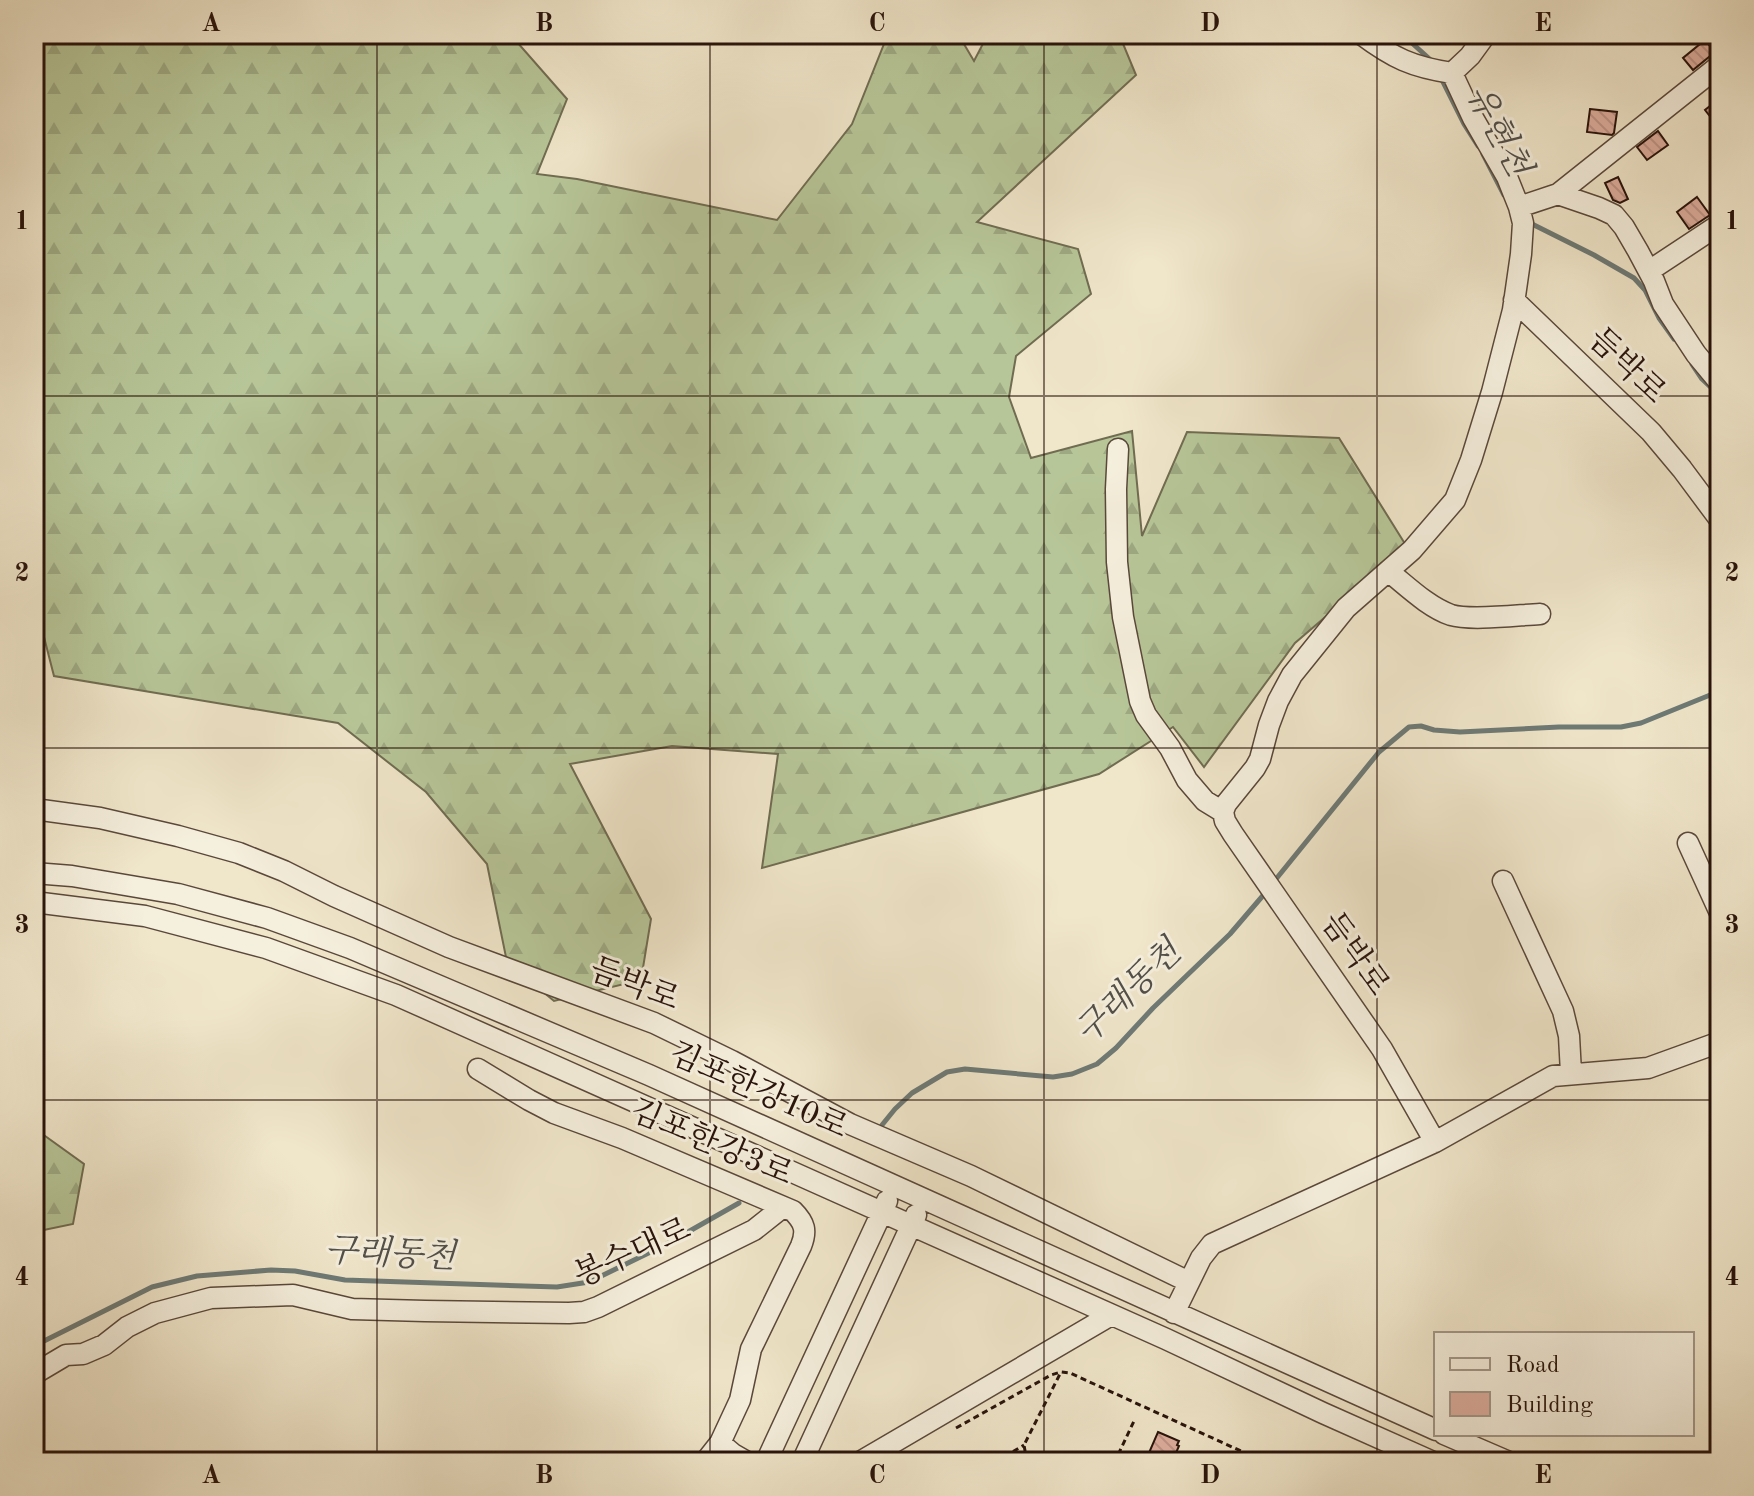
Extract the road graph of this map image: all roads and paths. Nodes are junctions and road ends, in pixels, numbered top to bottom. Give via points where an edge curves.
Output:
1 (1361, 34) edge
2 (1486, 34) edge
3 (1720, 65) edge
4 (1452, 73) junction
5 (1558, 194) junction
6 (1519, 207) junction
7 (1720, 224) edge
8 (1649, 271) junction
9 (1514, 300) junction
10 (1720, 383) edge
11 (1118, 449) dead end
12 (1720, 520) edge
13 (1388, 571) junction
14 (1540, 614) dead end
15 (34, 809) edge
16 (1223, 812) junction
17 (1688, 843) dead end
18 (34, 873) edge
19 (1503, 881) dead end
20 (34, 902) edge
21 (1720, 913) edge
22 (1720, 1042) edge
23 (478, 1069) dead end
24 (1571, 1073) junction
25 (1435, 1142) junction
26 (894, 1186) junction
27 (922, 1199) junction
28 (783, 1207) junction
29 (882, 1213) junction
30 (911, 1226) junction
31 (1189, 1282) junction
32 (1174, 1313) junction
33 (1111, 1315) junction
34 (1061, 1372) junction
35 (34, 1374) edge
36 (1134, 1421) dead end
37 (1434, 1429) edge
38 (951, 1431) dead end
39 (1449, 1436) edge
40 (720, 1443) junction
41 (1024, 1445) junction
42 (705, 1462) edge
43 (747, 1462) edge
44 (766, 1462) edge
45 (802, 1462) edge
46 (860, 1462) edge
47 (996, 1462) edge
48 (1027, 1462) edge
49 (1112, 1462) edge
50 (1265, 1462) edge
51 (1433, 1462) edge
52 (1509, 1462) edge

1 - 4 street via 1400,59
2 - 4 street
3 - 5 street
4 - 6 street
5 - 6 street
5 - 8 street, 듬박로 via 1614,215
6 - 9 street via 1523,223
7 - 8 street
8 - 10 street, 듬박로 via 1663,304
9 - 12 street, 듬박로 via 1651,432
9 - 13 street via 1492,392 1455,500
11 - 16 street via 1117,562 1140,701 1187,780
13 - 14 street via 1449,614
13 - 16 street via 1346,608 1292,675 1273,713 1260,759
15 - 31 street, 듬박로 via 178,836 284,871 449,947 654,1023 850,1124
16 - 25 street, 듬박로 via 1382,1049
17 - 21 street
18 - 26 street, 김포한강10로 via 178,894 350,948
19 - 24 street via 1563,1011
20 - 29 street, 김포한강10로 via 145,916 266,948 381,990
22 - 24 street via 1648,1068
23 - 28 street, 김포한강3로 via 554,1113
24 - 25 street via 1553,1076
25 - 31 street via 1212,1244
26 - 27 street, 김포한강10로
26 - 29 street
27 - 30 street
27 - 32 street, 김포한강10로
28 - 35 street, 봉수대로 via 754,1230 584,1312 352,1309 293,1295 211,1298 155,1313 104,1345 66,1355
28 - 40 street, 김포한강3로 via 802,1220 806,1234 751,1349 740,1400
29 - 30 street, 김포한강10로
29 - 44 street
30 - 33 street, 김포한강10로
30 - 45 street
31 - 32 street
32 - 37 street, 김포한강10로
33 - 46 street
33 - 51 street, 김포한강10로
34 - 38 path
34 - 41 path
34 - 50 path
36 - 49 path
39 - 52 street
40 - 42 street, 김포한강3로
40 - 43 street
41 - 47 path
41 - 48 path

